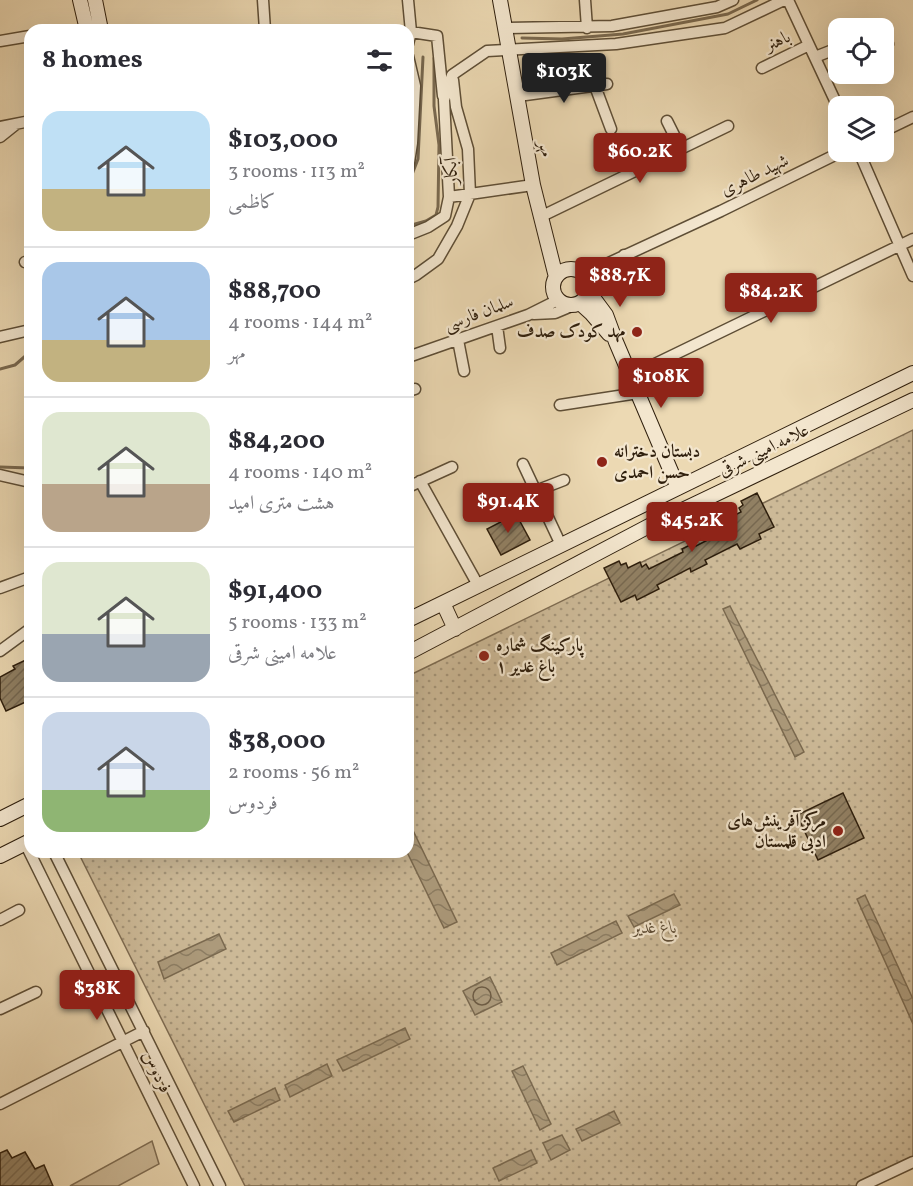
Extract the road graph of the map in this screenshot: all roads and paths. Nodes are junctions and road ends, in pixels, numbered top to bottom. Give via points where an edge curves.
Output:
1 (80, 0) edge
2 (95, 0) edge
3 (263, 0) edge
4 (408, 0) edge
5 (500, 0) edge
6 (585, 0) edge
7 (733, 0) edge
8 (786, 0) edge
9 (86, 24) edge
10 (100, 24) edge
11 (265, 24) edge
12 (410, 24) edge
13 (587, 27) junction
14 (506, 28) junction
15 (414, 32) edge
16 (24, 37) edge
17 (0, 41) edge
18 (809, 45) junction
19 (509, 49) junction
20 (828, 52) edge
21 (815, 57) junction
22 (762, 68) dead end
23 (452, 75) junction
24 (414, 82) edge
25 (607, 84) dead end
26 (595, 86) junction
27 (518, 96) junction
28 (833, 96) edge
29 (444, 100) junction
30 (414, 105) edge
31 (913, 117) edge
32 (667, 121) dead end
33 (24, 123) edge
34 (15, 125) junction
35 (728, 126) dead end
36 (894, 126) edge
37 (0, 128) edge
38 (611, 129) dead end
39 (0, 137) edge
40 (681, 149) junction
41 (828, 158) edge
42 (864, 162) edge
43 (533, 185) junction
44 (470, 194) junction
45 (449, 197) junction
46 (540, 217) junction
47 (414, 233) edge
48 (544, 233) junction
49 (913, 239) edge
50 (900, 246) junction
51 (624, 255) junction
52 (579, 271) junction
53 (636, 276) dead end
54 (913, 276) edge
55 (414, 277) edge
56 (556, 277) junction
57 (589, 291) junction
58 (558, 300) junction
59 (577, 304) junction
60 (528, 315) junction
61 (497, 326) junction
62 (24, 331) edge
63 (0, 337) edge
64 (458, 340) junction
65 (616, 342) junction
66 (500, 348) dead end
67 (414, 355) edge
68 (464, 371) dead end
69 (913, 373) edge
70 (630, 376) junction
71 (638, 393) junction
72 (913, 400) edge
73 (560, 405) dead end
74 (523, 464) dead end
75 (452, 467) dead end
76 (0, 475) edge
77 (564, 480) dead end
78 (24, 481) edge
79 (420, 481) junction
80 (414, 484) edge
81 (678, 488) junction
82 (535, 491) junction
83 (520, 497) dead end
84 (561, 545) junction
85 (24, 579) edge
86 (478, 585) junction
87 (0, 588) edge
88 (443, 603) junction
89 (414, 617) edge
90 (455, 629) junction
91 (24, 633) edge
92 (414, 650) edge
93 (0, 651) edge
94 (24, 807) edge
95 (0, 819) edge
96 (24, 844) edge
97 (0, 856) edge
98 (36, 858) edge
99 (57, 858) edge
100 (19, 910) dead end
101 (0, 920) edge
102 (36, 992) dead end
103 (0, 1009) edge
104 (144, 1031) junction
105 (123, 1042) junction
106 (0, 1104) edge
107 (913, 1162) edge
108 (194, 1186) edge
109 (220, 1186) edge
110 (862, 1186) edge

1 - 9 main road
2 - 10 main road
3 - 11 street
4 - 12 street
5 - 14 main road, مهر
6 - 13 street
7 - 13 street via 717,7
8 - 18 street
8 - 19 street via 725,28 616,45
13 - 14 street
14 - 19 main road, مهر
15 - 29 street via 437,36
16 - 17 street
18 - 21 street
18 - 22 street, باهنر
19 - 23 street via 487,51
19 - 27 main road, مهر
20 - 21 street
21 - 28 street
23 - 29 street, آبکار
23 - 44 street, آبکار via 468,149
24 - 30 street
25 - 26 street
26 - 27 street
26 - 38 street
27 - 43 main road, مهر
29 - 45 street, آبکار
31 - 36 street
32 - 40 street
33 - 34 street
34 - 37 street
34 - 39 street
35 - 40 street
40 - 46 street
41 - 51 street, شهید طاهری
42 - 50 street
43 - 44 street
43 - 46 main road, مهر
44 - 45 street
44 - 55 street, آبکار via 438,259
45 - 47 street, آبکار via 445,216
46 - 48 main road, مهر
48 - 52 main road, مهر via 563,260
48 - 56 main road, مهر
49 - 50 street
50 - 54 street
50 - 70 street
51 - 52 street, شهید طاهری
51 - 53 street
52 - 56 main road via 564,270
52 - 57 main road via 589,282
56 - 58 main road via 553,286
57 - 59 main road
57 - 65 main road via 606,315
58 - 59 main road
58 - 60 street, سلمان فارسی
59 - 60 street, سلمان فارسی via 555,314
59 - 65 main road via 591,313
60 - 61 street, سلمان فارسی
61 - 64 street, سلمان فارسی
61 - 66 street
62 - 63 street
64 - 67 street, سلمان فارسی
64 - 68 street
65 - 70 main road
69 - 81 main road, علامه امینی شرقی
70 - 71 main road
71 - 73 street
71 - 81 main road
72 - 90 main road, علامه امینی شرقی via 649,526
74 - 82 street
75 - 79 street
76 - 78 street
77 - 82 street
79 - 80 street
79 - 86 street
81 - 84 main road, علامه امینی شرقی
82 - 83 street
82 - 84 street
84 - 86 main road, علامه امینی شرقی
85 - 87 street
86 - 88 main road, علامه امینی شرقی
88 - 89 main road, علامه امینی شرقی
88 - 90 main road
90 - 92 main road, علامه امینی شرقی
91 - 93 street
94 - 95 main road
96 - 97 main road
98 - 105 street, فردوس
99 - 104 street, فردوس
100 - 101 street
102 - 103 street
104 - 105 street
104 - 109 street, فردوس
105 - 106 street
105 - 108 street, فردوس
107 - 110 street

